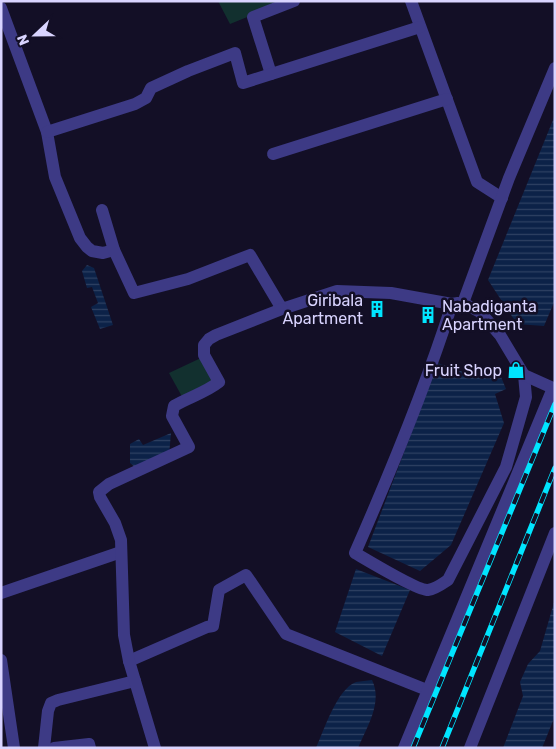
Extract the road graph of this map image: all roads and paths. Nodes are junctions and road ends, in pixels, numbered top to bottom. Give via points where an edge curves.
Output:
1 (294, 1) edge
2 (411, 1) edge
3 (1, 8) edge
4 (420, 27) junction
5 (555, 68) edge
6 (271, 74) junction
7 (447, 99) junction
8 (48, 132) junction
9 (272, 154) dead end
10 (502, 198) junction
11 (102, 210) dead end
12 (114, 250) junction
13 (457, 303) junction
14 (282, 309) junction
15 (524, 376) junction
16 (555, 533) edge
17 (121, 552) junction
18 (1, 593) edge
19 (1, 660) edge
20 (129, 661) junction
21 (135, 681) junction
22 (428, 690) junction
23 (14, 748) edge
24 (44, 748) edge
25 (54, 748) edge
26 (90, 748) edge
27 (155, 748) edge
28 (404, 748) edge
29 (470, 748) edge

1 - 6 street via 253,17
2 - 4 street
3 - 8 street
4 - 6 street
4 - 7 street
5 - 10 street
6 - 8 street via 244,83 235,53 151,88 146,98 135,104
7 - 9 street
7 - 10 street via 477,182
8 - 12 street via 55,176 80,238 92,251
10 - 13 street
11 - 12 street
12 - 14 street via 134,293 188,279 250,254
13 - 14 street via 391,293 337,291
13 - 15 street via 480,312 500,335
13 - 15 street via 356,553 425,591 435,589 448,580 506,467 526,397
14 - 17 street via 216,335 204,345 204,355 218,382 174,406 172,416 189,447 109,484 99,492 115,523
15 - 22 street via 553,388
16 - 29 street
17 - 18 street
17 - 20 street via 124,635
19 - 23 street
20 - 21 street
20 - 22 street via 213,626 219,590 246,575 286,634
21 - 24 street via 51,703
21 - 27 street
22 - 28 street
25 - 26 street via 89,744

